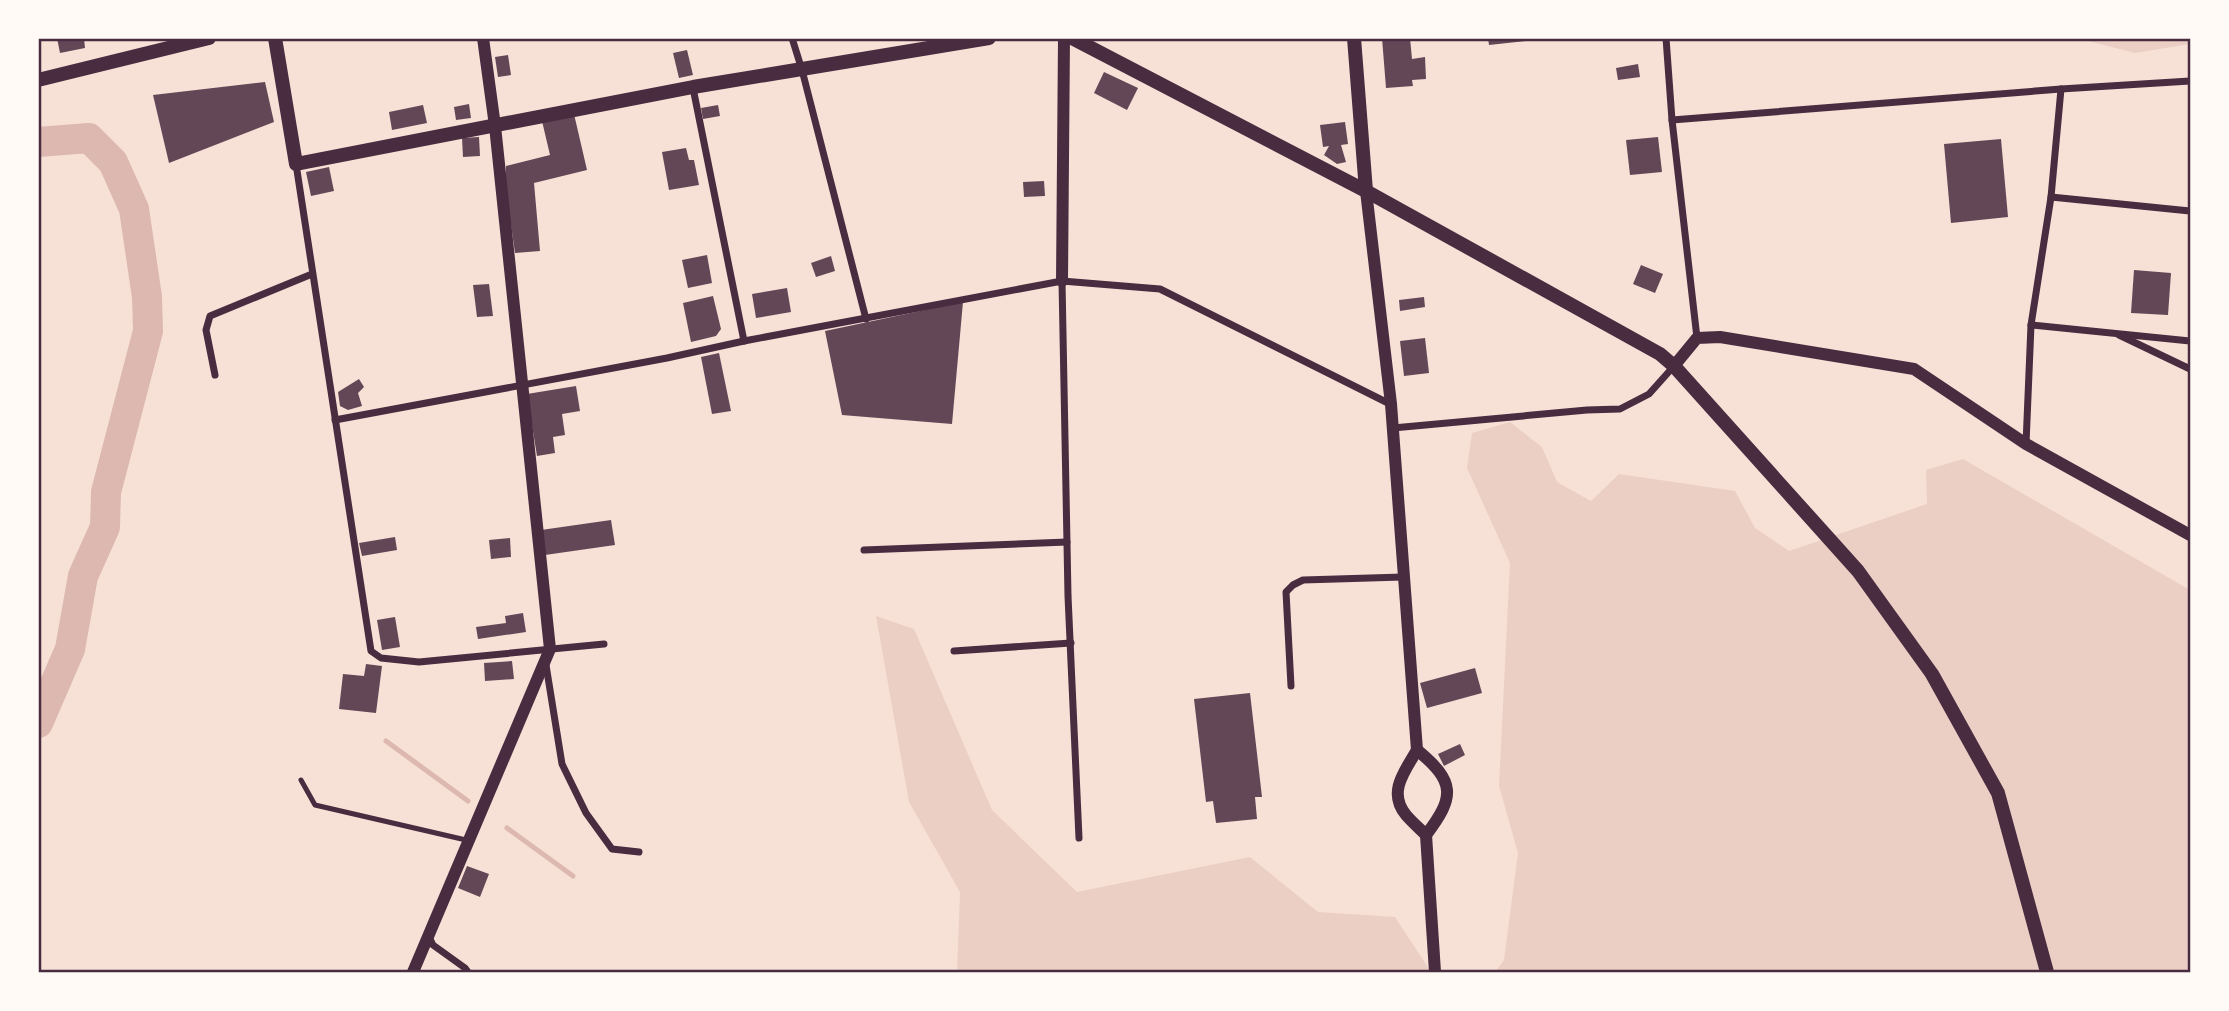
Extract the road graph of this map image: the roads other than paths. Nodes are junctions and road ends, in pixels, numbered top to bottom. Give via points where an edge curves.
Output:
1 (209, 38) edge
2 (275, 38) edge
3 (483, 38) edge
4 (792, 38) edge
5 (989, 38) edge
6 (1064, 38) edge
7 (1072, 38) edge
8 (1354, 38) edge
9 (1666, 38) edge
10 (803, 70) junction
11 (38, 79) edge
12 (2190, 81) edge
13 (693, 87) junction
14 (2062, 89) junction
15 (1672, 120) junction
16 (495, 126) junction
17 (296, 164) junction
18 (1366, 191) junction
19 (2051, 197) junction
20 (2190, 211) edge
21 (312, 274) junction
22 (1062, 281) junction
23 (866, 319) junction
24 (2031, 325) junction
25 (2112, 332) junction
26 (1698, 338) junction
27 (744, 341) junction
28 (2190, 341) edge
29 (1674, 366) junction
30 (2190, 369) edge
31 (215, 375) dead end
32 (522, 385) junction
33 (1391, 404) junction
34 (335, 420) junction
35 (1393, 429) junction
36 (2025, 444) junction
37 (2190, 535) edge
38 (1068, 542) junction
39 (864, 550) dead end
40 (1403, 577) junction
41 (1071, 643) junction
42 (604, 644) dead end
43 (954, 651) dead end
44 (547, 655) junction
45 (1291, 686) dead end
46 (1415, 755) junction
47 (301, 780) dead end
48 (1426, 835) junction
49 (1079, 838) dead end
50 (470, 841) junction
51 (639, 852) dead end
52 (428, 936) junction
53 (412, 972) edge
54 (468, 972) edge
55 (1435, 972) edge
56 (2047, 972) edge

1 - 11 main road
2 - 17 main road
3 - 16 street
4 - 10 street
5 - 10 main road
6 - 22 street
7 - 18 main road
8 - 18 main road
9 - 15 street
10 - 13 main road
10 - 23 street
12 - 14 street
13 - 16 main road
13 - 27 street
14 - 15 street
14 - 19 street
15 - 26 street
16 - 17 main road
16 - 32 street
17 - 21 street
18 - 29 main road via 1660,354
18 - 33 street
19 - 20 street
19 - 24 street
21 - 31 street via 210,316 206,330
21 - 34 street
22 - 23 street
22 - 33 street via 1160,289
22 - 38 street
23 - 27 street
24 - 25 street
24 - 36 street
25 - 28 street
25 - 30 street
26 - 29 street
26 - 36 street via 1720,337 1914,369
27 - 32 street
29 - 35 street via 1649,394 1620,410
29 - 56 main road via 1858,571 1932,674 1998,793
32 - 34 street
32 - 44 street
33 - 35 street
34 - 44 street via 371,651 381,657 419,662
35 - 40 street
36 - 37 street
38 - 39 street
38 - 41 street
40 - 45 street via 1303,580 1293,585 1286,592
40 - 46 street
41 - 43 street
41 - 49 street
42 - 44 street
44 - 50 street
44 - 51 street via 562,764 586,813 612,849
46 - 48 street via 1397,790 1408,818
46 - 48 street via 1446,783 1442,812
47 - 50 lane via 316,805
48 - 55 street
50 - 52 street
52 - 53 street
52 - 54 street

